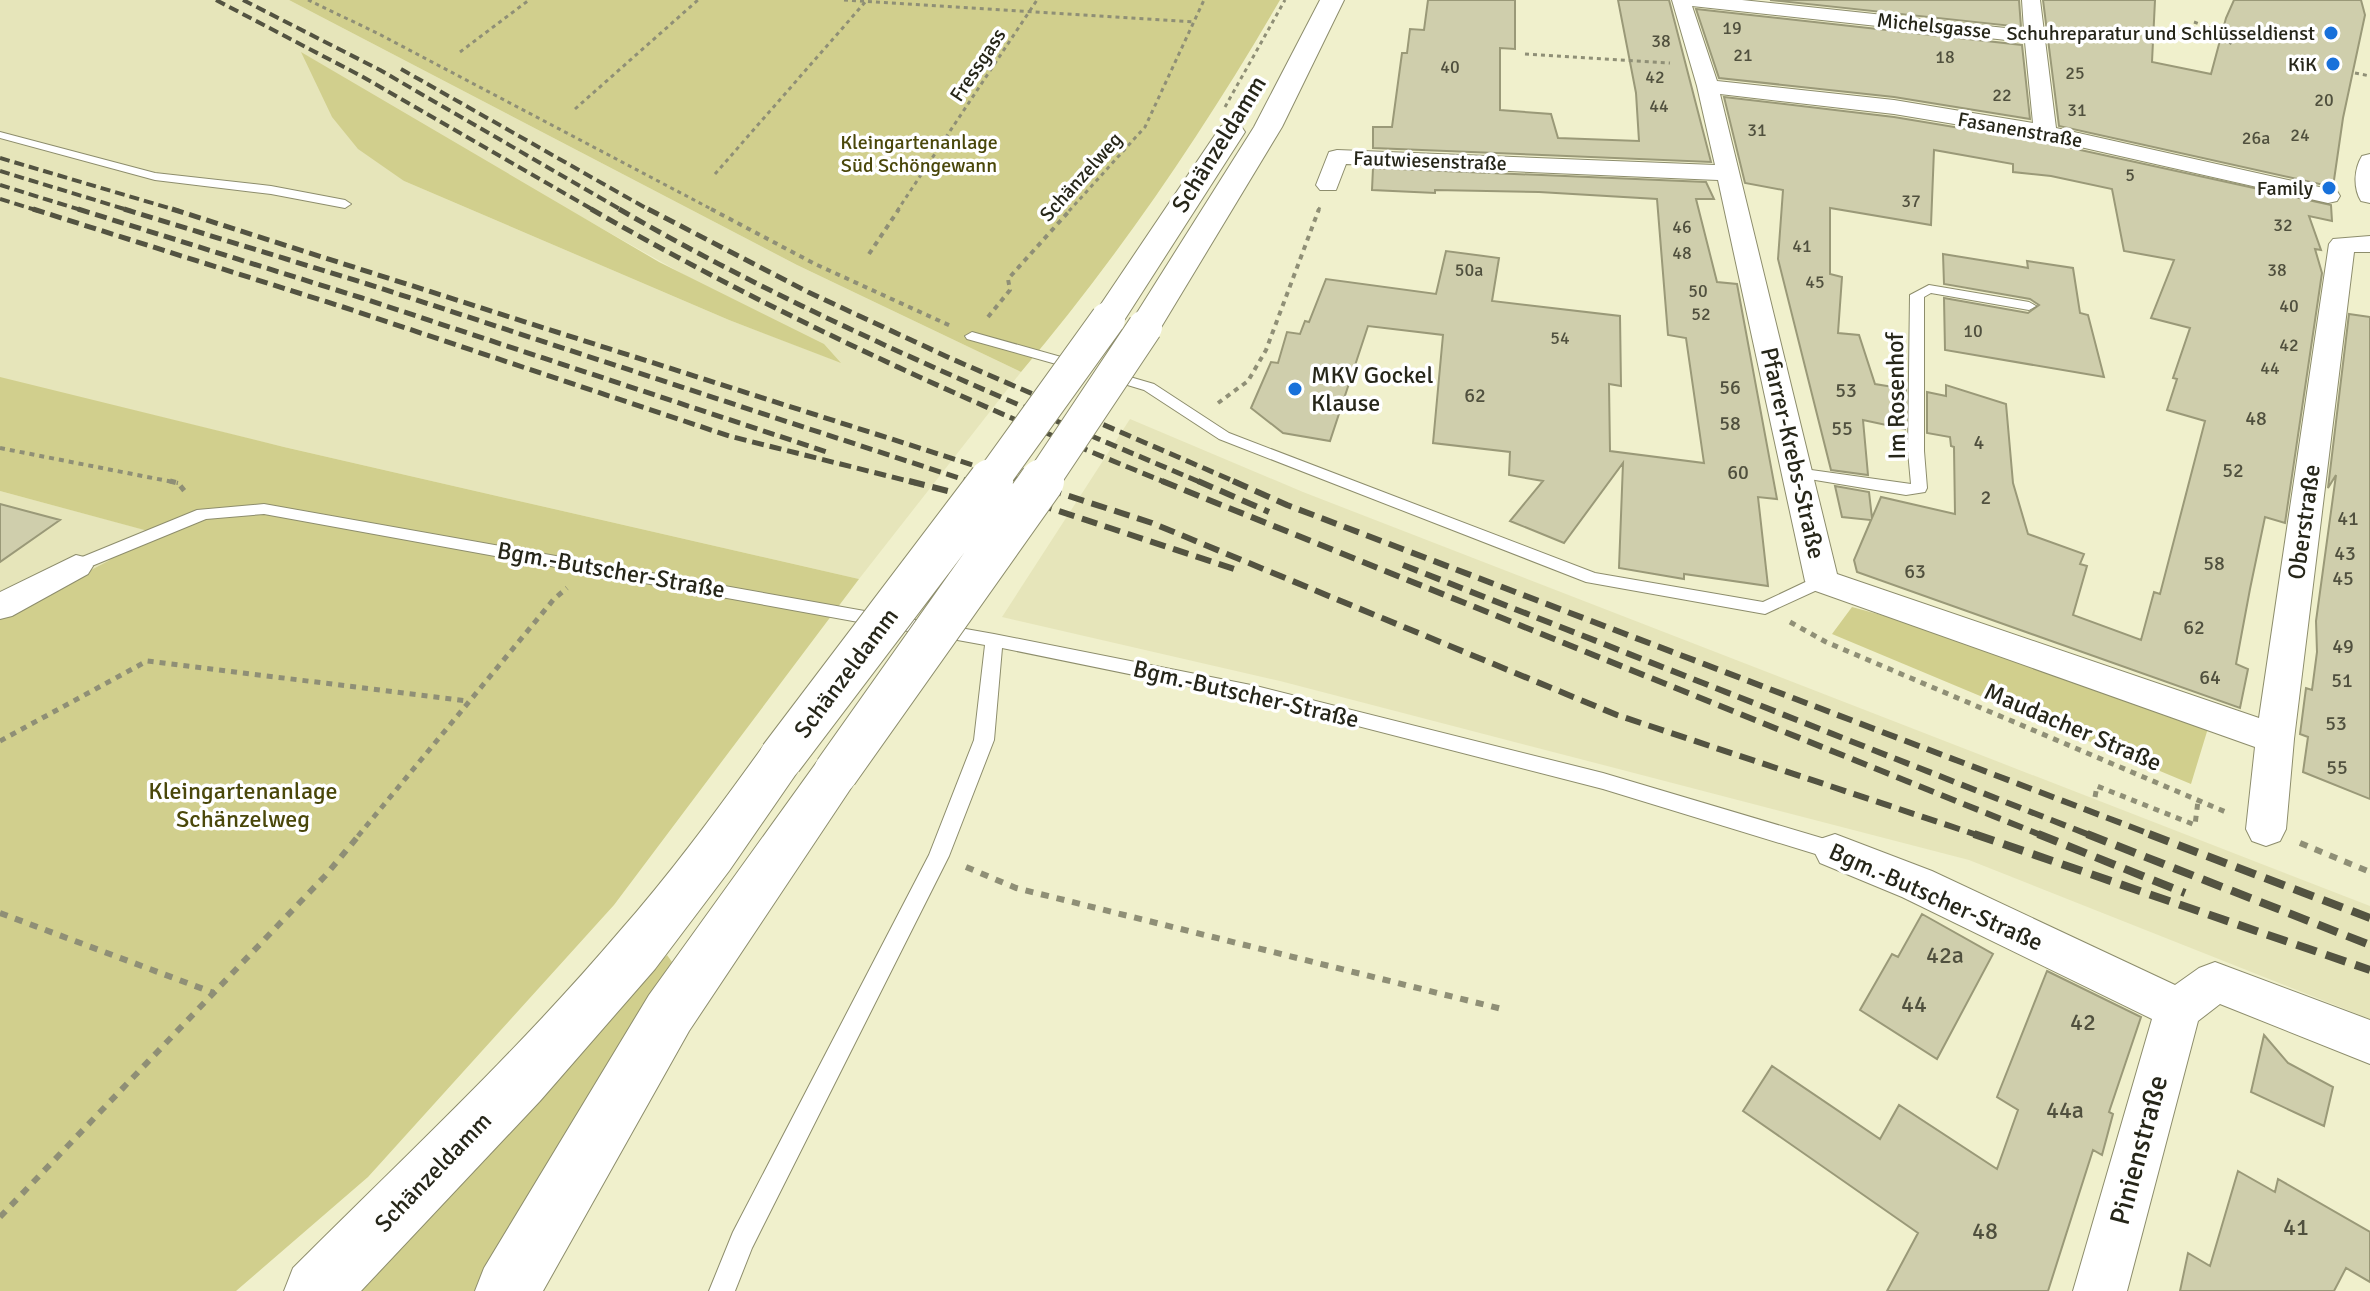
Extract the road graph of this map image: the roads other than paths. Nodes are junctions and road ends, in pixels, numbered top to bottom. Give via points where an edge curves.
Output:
1 (1303, 0) edge
2 (1332, 0) edge
3 (1681, 0) edge
4 (1689, 0) edge
5 (2031, 0) edge
6 (2035, 37) junction
7 (1281, 41) dead end
8 (1706, 75) junction
9 (1244, 110) dead end
10 (2045, 132) junction
11 (0, 135) edge
12 (2370, 161) edge
13 (1729, 173) junction
14 (1328, 185) road end
15 (2328, 196) dead end
16 (2370, 196) edge
17 (345, 204) dead end
18 (2370, 244) edge
19 (2029, 306) dead end
20 (1126, 323) junction
21 (972, 336) road end
22 (1797, 473) junction
23 (76, 566) joint
24 (1822, 581) junction
25 (0, 607) edge
26 (994, 640) junction
27 (2275, 739) junction
28 (2266, 829) road end
29 (1835, 851) joint
30 (2178, 1009) junction
31 (2370, 1042) edge
32 (316, 1291) edge
33 (507, 1291) edge
34 (722, 1291) edge
35 (2100, 1291) edge

1 - 7 main road
2 - 20 main road, Schänzeldamm via 1268,127
3 - 8 street, Pfarrer-Krebs-Straße
4 - 6 street, Michelsgasse
5 - 6 street
6 - 10 street
8 - 10 street, Fasanenstraße
8 - 13 street, Pfarrer-Krebs-Straße
9 - 20 main road, Schänzeldamm
10 - 15 street, Fasanenstraße
11 - 17 lane via 155,176
12 - 16 street
13 - 14 street, Fautwiesenstraße via 1337,157
13 - 22 street, Pfarrer-Krebs-Straße
18 - 27 street, Oberstraße via 2342,244
19 - 22 lane, Im Rosenhof via 1929,289 1917,295 1919,488
20 - 32 main road, Schänzeldamm, bridge via 981,496 636,951 482,1123
20 - 33 main road, Schänzeldamm, bridge via 1025,507 669,1013
21 - 24 lane via 1149,387 1224,436 1592,578 1765,608
22 - 24 street, Pfarrer-Krebs-Straße
23 - 25 street
23 - 26 lane, Bgm.-Butscher-Straße via 203,514 264,509
24 - 27 street, Pfarrer-Krebs-Straße
26 - 29 lane, Bgm.-Butscher-Straße via 1256,693 1603,781
26 - 34 lane via 984,740 939,856 742,1241
27 - 28 street, Oberstraße
29 - 30 street, Bgm.-Butscher-Straße via 1917,884
30 - 31 street via 2215,982
30 - 35 street, Pinienstraße

